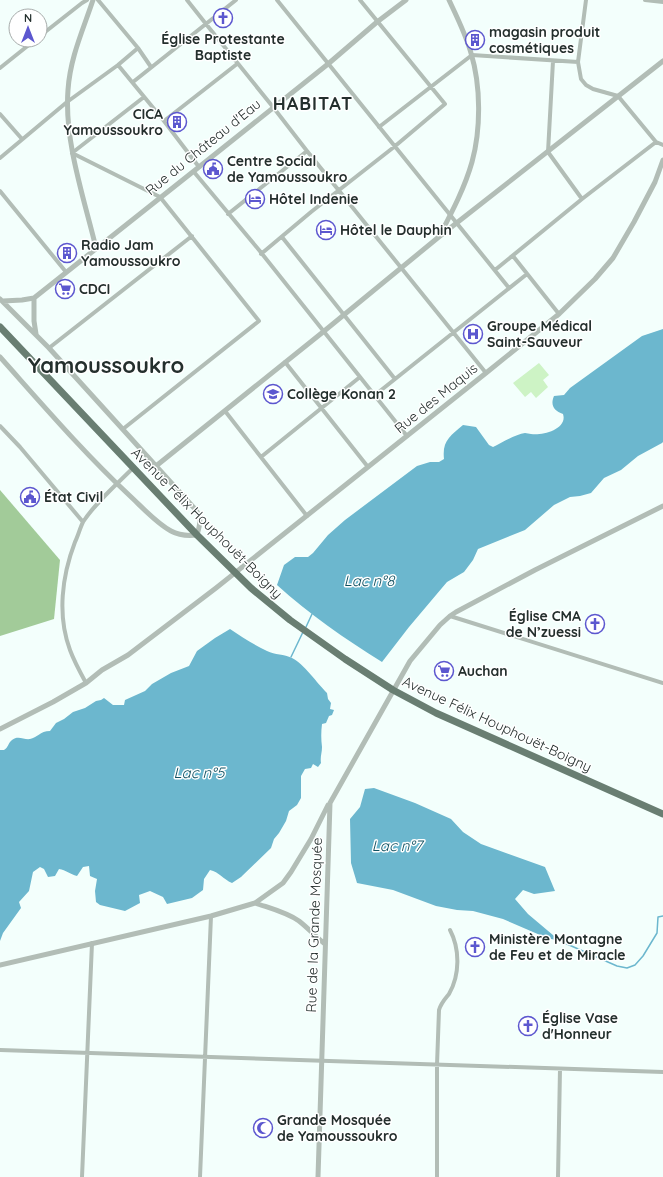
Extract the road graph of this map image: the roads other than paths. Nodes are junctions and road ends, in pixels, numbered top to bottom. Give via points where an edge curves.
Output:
1 (87, 0) edge
2 (93, 0) edge
3 (98, 0) edge
4 (187, 0) edge
5 (236, 0) edge
6 (277, 0) edge
7 (360, 0) edge
8 (406, 0) edge
9 (449, 0) edge
10 (586, 0) edge
11 (645, 0) edge
12 (663, 2) edge
13 (377, 22) junction
14 (206, 24) junction
15 (48, 30) edge
16 (25, 48) edge
17 (138, 48) junction
18 (472, 55) junction
19 (553, 61) junction
20 (663, 61) edge
21 (578, 62) junction
22 (237, 64) junction
23 (328, 64) junction
24 (118, 65) junction
25 (151, 67) junction
26 (0, 68) edge
27 (133, 82) junction
28 (430, 87) junction
29 (618, 96) junction
30 (144, 97) junction
31 (67, 102) junction
32 (274, 107) junction
33 (0, 114) edge
34 (164, 121) junction
35 (379, 127) junction
36 (22, 139) junction
37 (656, 142) junction
38 (663, 145) edge
39 (394, 146) junction
40 (307, 151) junction
41 (548, 152) junction
42 (72, 153) junction
43 (0, 158) edge
44 (663, 160) edge
45 (199, 167) junction
46 (662, 167) edge
47 (194, 172) junction
48 (339, 190) junction
49 (0, 191) edge
50 (160, 198) junction
51 (582, 199) junction
52 (228, 214) junction
53 (450, 215) junction
54 (457, 223) junction
55 (192, 236) junction
56 (440, 236) junction
57 (282, 237) junction
58 (96, 248) junction
59 (261, 254) junction
60 (512, 256) junction
61 (402, 267) junction
62 (495, 270) junction
63 (66, 272) junction
64 (527, 274) junction
65 (509, 288) junction
66 (34, 298) junction
67 (2, 300) edge
68 (559, 314) junction
69 (343, 315) junction
70 (0, 327) edge
71 (323, 332) junction
72 (453, 332) junction
73 (37, 336) junction
74 (49, 348) junction
75 (0, 357) edge
76 (285, 362) junction
77 (486, 373) junction
78 (360, 377) junction
79 (395, 379) junction
80 (375, 395) junction
81 (321, 408) junction
82 (225, 411) junction
83 (0, 426) edge
84 (123, 429) junction
85 (407, 436) junction
86 (261, 457) junction
87 (156, 466) junction
88 (368, 467) junction
89 (133, 468) junction
90 (117, 484) junction
91 (663, 506) edge
92 (307, 516) junction
93 (83, 522) junction
94 (197, 535) junction
95 (235, 573) junction
96 (450, 616) junction
97 (86, 683) junction
98 (663, 683) edge
99 (393, 690) junction
100 (0, 729) edge
101 (330, 803) junction
102 (663, 814) edge
103 (255, 903) junction
104 (210, 916) junction
105 (450, 930) dead end
106 (92, 943) junction
107 (325, 944) junction
108 (0, 965) edge
109 (0, 1050) edge
110 (87, 1053) junction
111 (205, 1057) junction
112 (322, 1061) junction
113 (437, 1065) junction
114 (560, 1069) junction
115 (663, 1072) edge
116 (82, 1177) edge
117 (200, 1177) edge
118 (318, 1177) edge
119 (438, 1177) edge
120 (558, 1177) edge

1 - 15 street
2 - 31 street via 77,43
3 - 17 street
4 - 14 street
5 - 14 street
6 - 23 street
7 - 13 street
8 - 13 street, Rue du Château d'Eau
9 - 18 street
10 - 21 street
11 - 12 street
13 - 23 street, Rue du Château d'Eau
13 - 28 street
14 - 22 street
14 - 25 street
16 - 26 street
17 - 24 street
17 - 25 street
18 - 19 street
18 - 28 street
18 - 53 street via 478,102 477,141 468,173
19 - 21 street
19 - 41 street
20 - 29 street
21 - 29 street via 581,79 586,85
22 - 32 street
22 - 34 street
23 - 32 street, Rue du Château d'Eau
23 - 35 street
24 - 27 street
24 - 31 street
25 - 27 street
27 - 30 street
28 - 35 street
28 - 39 street via 445,104
29 - 37 street
29 - 41 street
30 - 34 street
30 - 42 street
31 - 36 street
31 - 42 street
32 - 40 street
32 - 45 street, Rue du Château d'Eau
33 - 36 street
34 - 45 street
35 - 39 street
36 - 43 street
37 - 38 street
37 - 51 street
39 - 48 street
39 - 53 street
40 - 48 street
40 - 52 street
41 - 51 street
41 - 54 street
42 - 50 street
42 - 58 street
44 - 46 street, Rue des Maquis
45 - 47 street, Rue du Château d'Eau
46 - 68 street, Rue des Maquis via 613,258
47 - 50 street, Rue du Château d'Eau
47 - 52 street
48 - 57 street
48 - 61 street
49 - 63 street
50 - 55 street
50 - 58 street, Rue du Château d'Eau
51 - 60 street
52 - 59 street
53 - 54 street
53 - 56 street
54 - 56 street
54 - 62 street
55 - 74 street
55 - 84 street via 259,321
56 - 61 street
57 - 59 street
57 - 69 street
58 - 63 street, Rue du Château d'Eau
59 - 71 street
60 - 62 street
60 - 64 street
61 - 69 street
61 - 72 street
62 - 65 street
63 - 66 street, Rue du Château d'Eau
64 - 65 street
64 - 68 street
65 - 72 street
66 - 67 street
66 - 73 street
67 - 73 street
68 - 77 street, Rue des Maquis
69 - 71 street
69 - 79 street
70 - 89 highway, Avenue Félix Houphouët-Boigny
71 - 76 street
71 - 78 street
72 - 77 street
72 - 79 street
73 - 74 street
74 - 84 street
75 - 90 street via 74,441
76 - 81 street
76 - 82 street
77 - 85 street, Rue des Maquis
78 - 80 street
78 - 81 street
79 - 80 street
80 - 85 street
81 - 86 street
81 - 88 street
82 - 86 street
82 - 87 street
83 - 93 street
84 - 87 street
85 - 88 street, Rue des Maquis
86 - 92 street
87 - 94 street via 198,513 200,521
88 - 92 street, Rue des Maquis
89 - 90 street
89 - 94 highway, Avenue Félix Houphouët-Boigny
90 - 93 street
90 - 94 street via 169,530 182,536
91 - 96 street, Rue de la Grande Mosquée
92 - 95 street, Rue des Maquis
93 - 97 street via 67,565 62,605 70,651
94 - 95 highway, Avenue Félix Houphouët-Boigny
95 - 97 street, Rue des Maquis via 128,655
95 - 99 highway, Avenue Félix Houphouët-Boigny via 290,620
96 - 98 street
96 - 99 street, Rue de la Grande Mosquée via 410,661
97 - 100 street, Rue des Maquis
99 - 101 street, Rue de la Grande Mosquée
99 - 102 highway, Avenue Félix Houphouët-Boigny via 443,716
101 - 103 street via 283,883
101 - 107 street, Rue de la Grande Mosquée
103 - 104 street
103 - 107 street via 298,920
104 - 106 street
104 - 111 street
105 - 113 street via 455,942 458,964 451,987 439,1010
106 - 108 street
106 - 110 street
107 - 112 street, Rue de la Grande Mosquée
109 - 110 street
110 - 111 street
110 - 116 street
111 - 112 street
111 - 117 street
112 - 113 street
112 - 118 street, Rue de la Grande Mosquée
113 - 114 street
113 - 119 street
114 - 115 street
114 - 120 street

